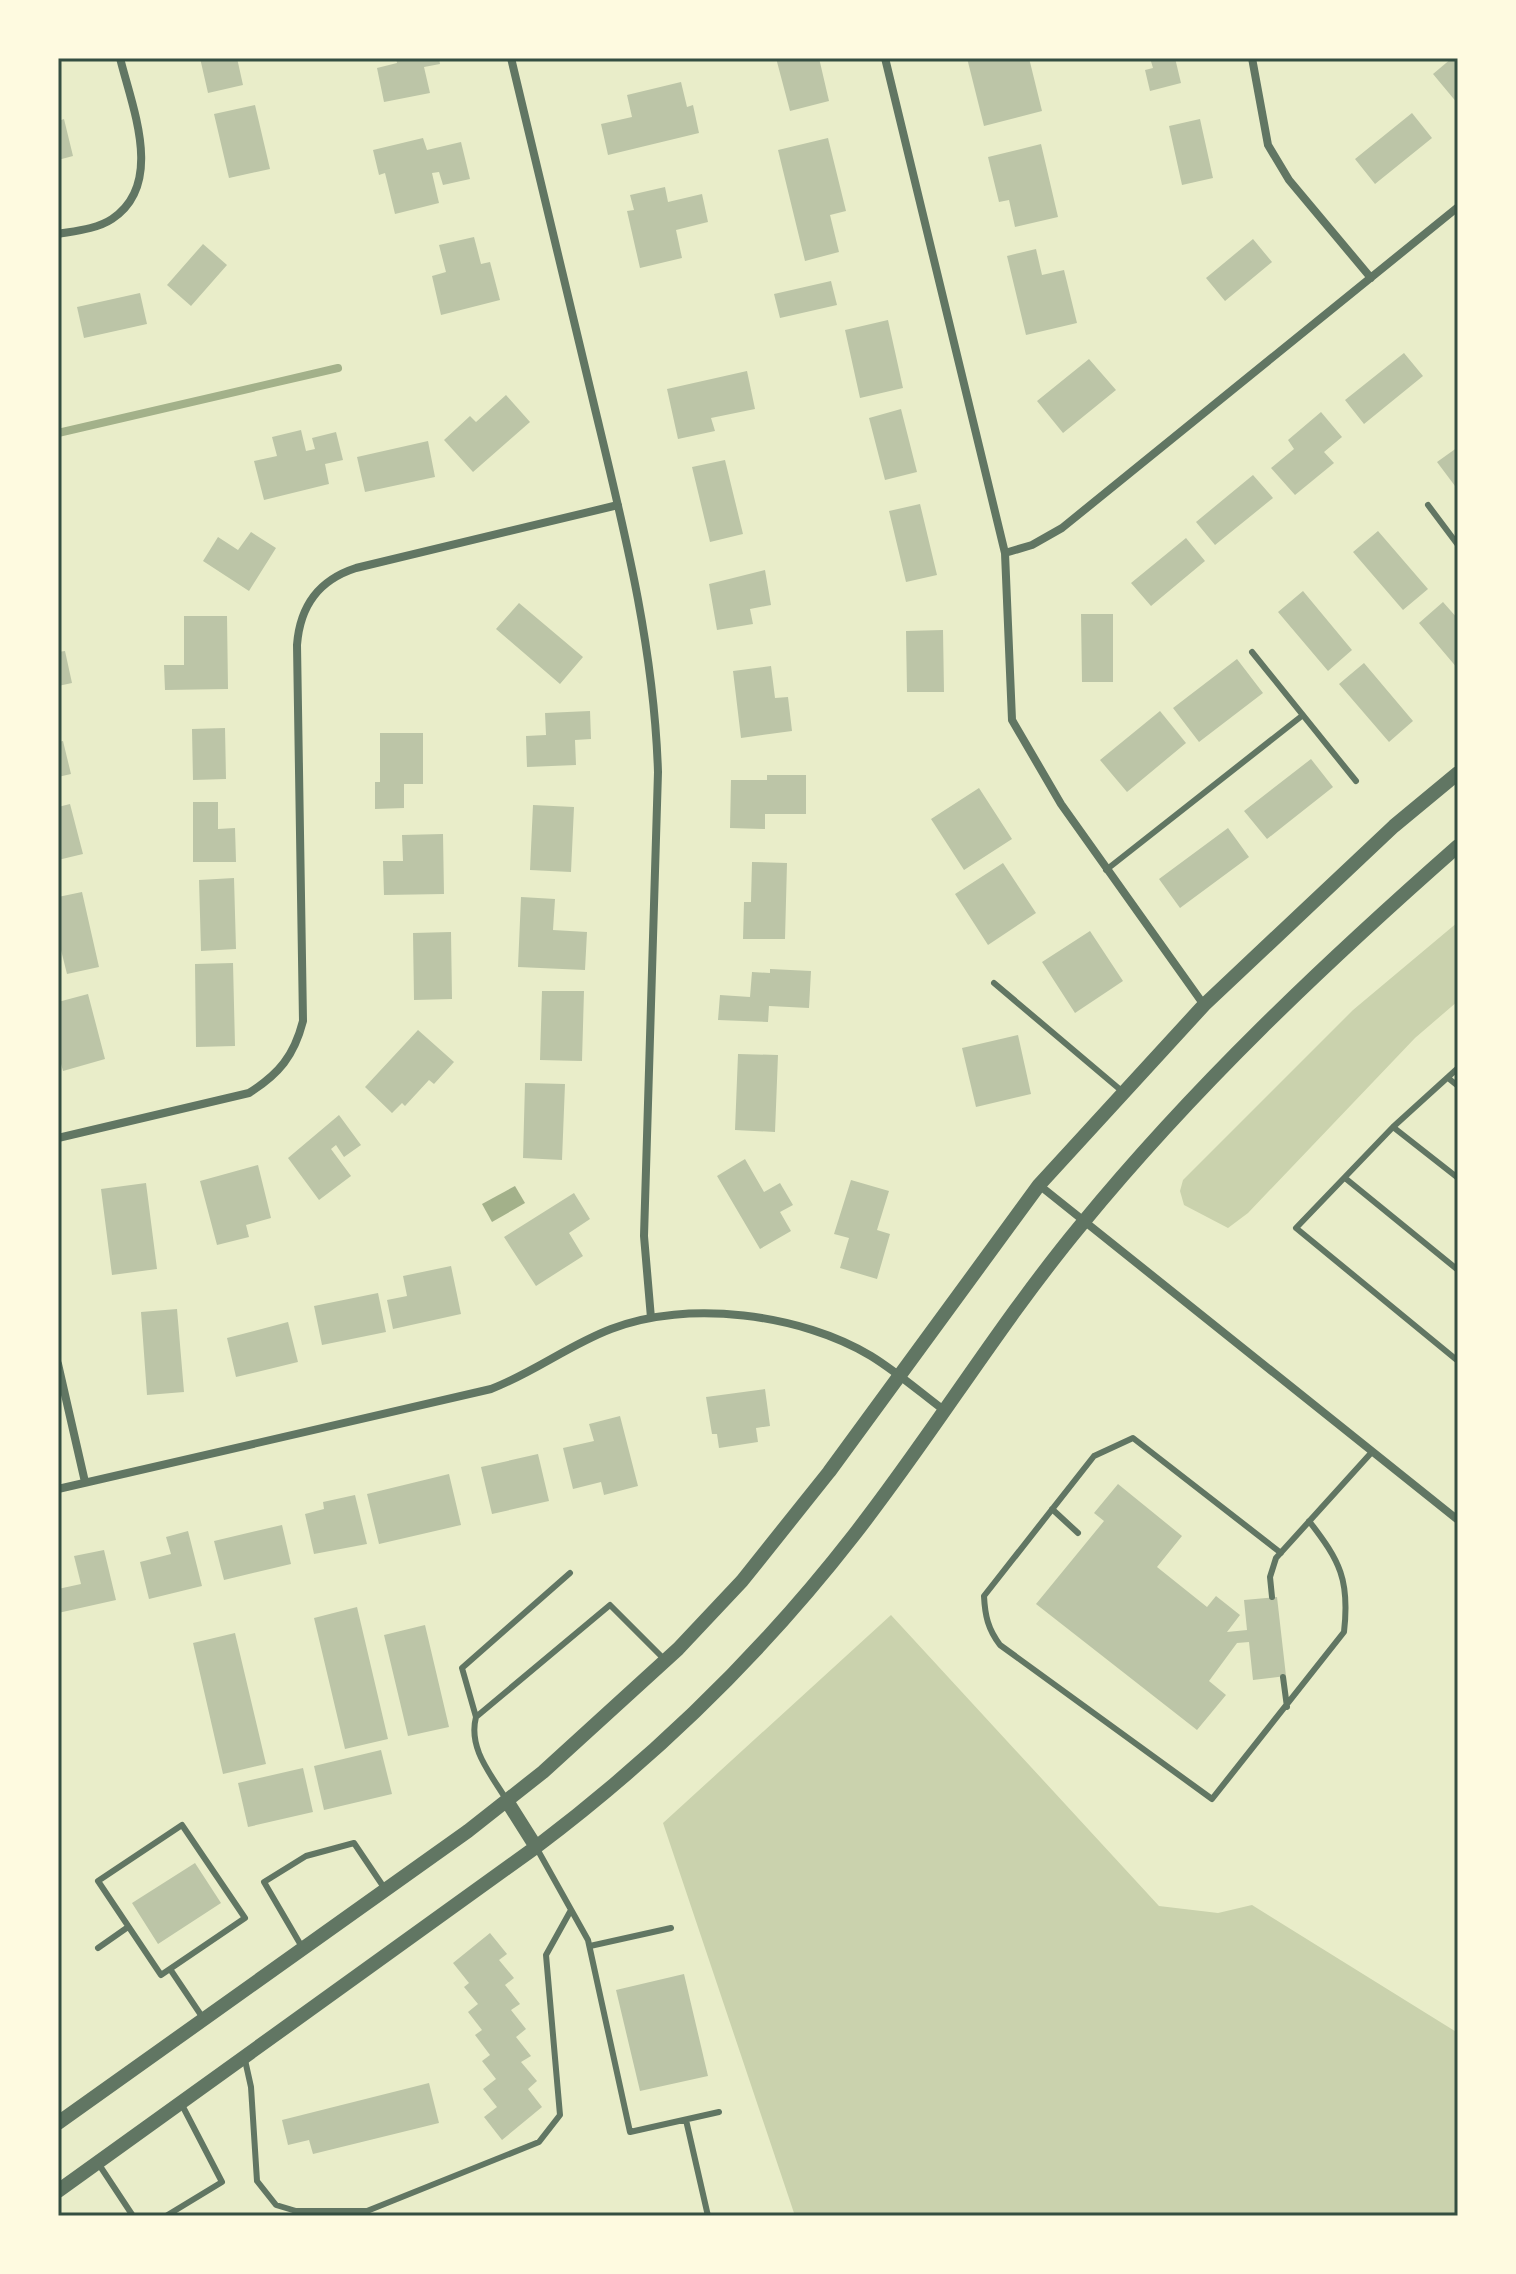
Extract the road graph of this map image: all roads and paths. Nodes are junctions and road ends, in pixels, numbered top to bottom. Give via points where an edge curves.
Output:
1 (120, 58) edge
2 (511, 58) edge
3 (885, 58) edge
4 (1252, 58) edge
5 (1458, 207) edge
6 (58, 234) edge
7 (1371, 278) junction
8 (618, 505) junction
9 (1428, 505) dead end
10 (1458, 545) edge
11 (1005, 553) junction
12 (1252, 652) dead end
13 (1303, 715) junction
14 (1458, 773) edge
15 (1356, 781) dead end
16 (1458, 846) edge
17 (1106, 870) junction
18 (994, 983) dead end
19 (1204, 1005) junction
20 (1458, 1068) edge
21 (1448, 1078) junction
22 (1458, 1086) edge
23 (1124, 1092) junction
24 (1393, 1127) junction
25 (58, 1138) edge
26 (1345, 1178) junction
27 (1458, 1178) edge
28 (1039, 1185) junction
29 (1083, 1222) junction
30 (1458, 1270) edge
31 (651, 1318) junction
32 (1458, 1361) edge
33 (58, 1364) edge
34 (899, 1377) junction
35 (945, 1411) junction
36 (1371, 1453) junction
37 (85, 1482) junction
38 (58, 1489) edge
39 (1052, 1509) junction
40 (1458, 1520) edge
41 (1309, 1521) junction
42 (1078, 1533) dead end
43 (1281, 1553) junction
44 (570, 1573) dead end
45 (1272, 1597) dead end
46 (665, 1660) junction
47 (1283, 1677) dead end
48 (1287, 1707) junction
49 (476, 1717) junction
50 (507, 1801) junction
51 (536, 1847) junction
52 (385, 1889) junction
53 (571, 1910) junction
54 (128, 1927) junction
55 (671, 1928) dead end
56 (590, 1946) junction
57 (302, 1947) junction
58 (98, 1948) dead end
59 (170, 1969) junction
60 (203, 2018) junction
61 (245, 2060) junction
62 (182, 2105) junction
63 (719, 2112) dead end
64 (686, 2120) junction
65 (58, 2123) edge
66 (98, 2163) junction
67 (58, 2191) edge
68 (133, 2216) edge
69 (166, 2216) edge
70 (708, 2216) edge

1 - 6 street via 141,149 140,182 131,200 111,219
2 - 8 street
3 - 11 street
4 - 7 street via 1268,145 1289,180
5 - 7 street
7 - 11 street via 1062,528
8 - 25 street via 356,568 319,588 306,605 297,645 303,1021 297,1044 278,1072 249,1093
8 - 31 street via 648,642 656,710 644,1236
9 - 10 lane
11 - 17 street via 1012,720
12 - 13 lane
13 - 15 lane
13 - 17 lane
14 - 19 street via 1383,836
16 - 29 street via 1327,961
17 - 19 street
18 - 23 lane
19 - 23 street
20 - 21 lane
21 - 22 lane
21 - 24 lane
23 - 28 street
24 - 26 lane
24 - 27 lane
26 - 30 lane
26 - 32 lane via 1296,1228
28 - 29 street
28 - 34 street
29 - 35 street via 1015,1308
29 - 36 street
31 - 34 street via 767,1318 870,1355
31 - 37 street via 583,1341 491,1389
33 - 37 street
34 - 35 street
34 - 46 street via 742,1581
35 - 51 street via 852,1537 726,1679 593,1804
36 - 40 street
36 - 41 lane
37 - 38 street
39 - 42 lane
39 - 43 lane via 1094,1456 1133,1438
39 - 48 lane via 984,1596 990,1631 1000,1645 1212,1799
41 - 43 lane
41 - 48 lane via 1342,1569 1347,1608 1344,1632
43 - 45 lane via 1270,1577
44 - 49 lane via 462,1668
46 - 49 lane via 610,1605
46 - 50 street
47 - 48 lane
49 - 50 lane via 475,1746
50 - 51 street
50 - 52 street
51 - 53 lane
51 - 61 street
52 - 57 street
52 - 57 lane via 354,1843 306,1856 264,1882
53 - 56 lane
53 - 61 lane via 546,1955 560,2115 539,2142 367,2211 296,2211 276,2205 257,2181
54 - 58 lane
54 - 59 lane via 161,1975
54 - 59 lane via 98,1881 182,1825 245,1918
55 - 56 lane
56 - 64 lane via 630,2132
57 - 60 street
59 - 60 lane
60 - 65 street
61 - 62 street
62 - 66 street
62 - 69 lane via 222,2182
63 - 64 lane
64 - 70 lane
66 - 67 street
66 - 68 lane

